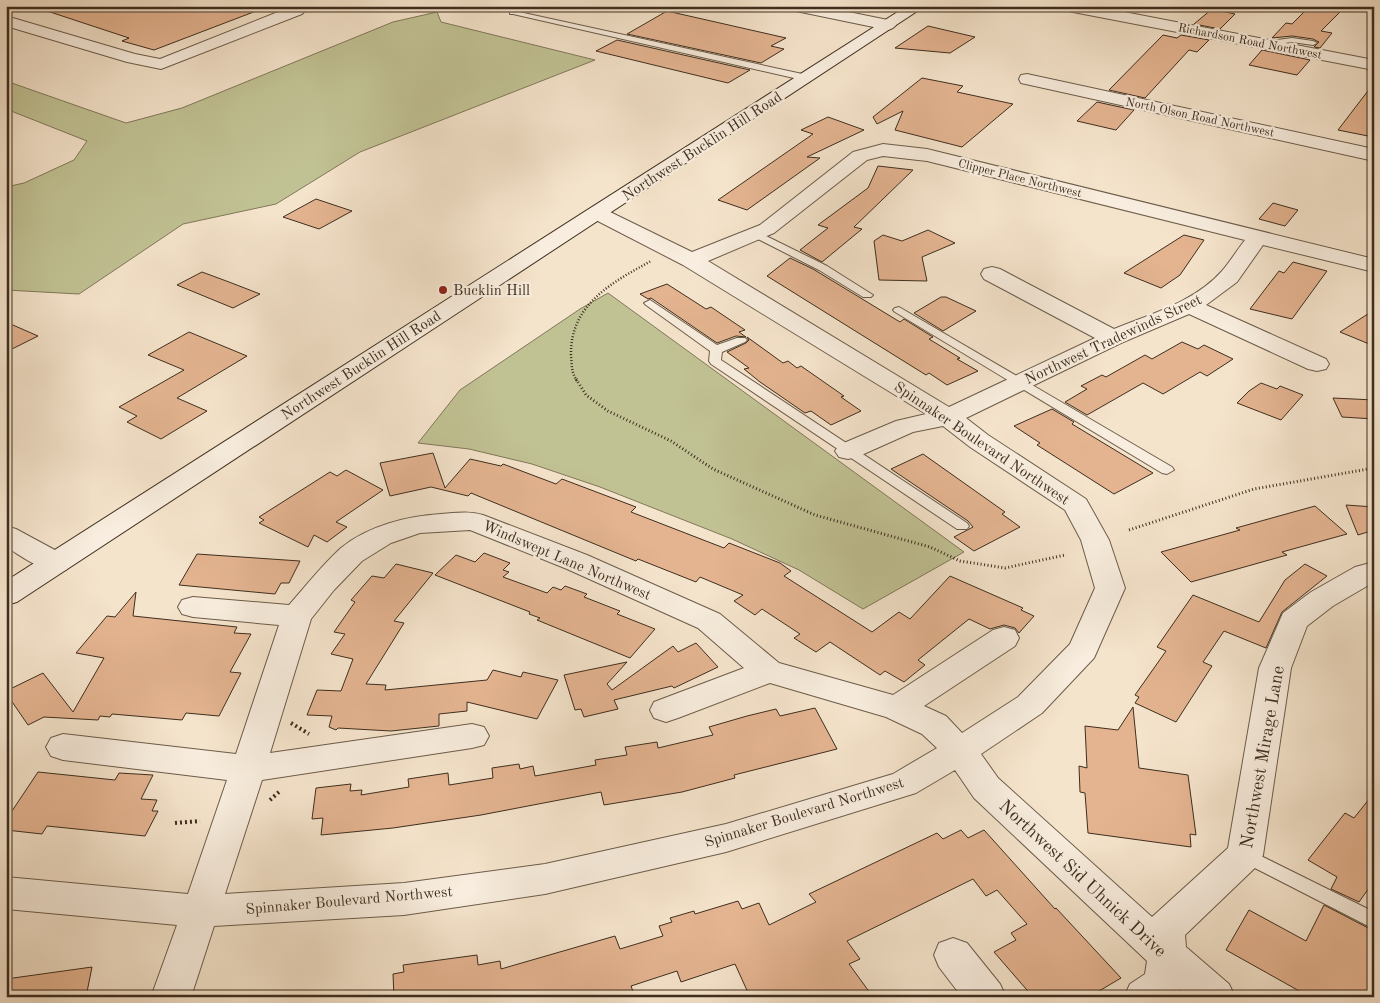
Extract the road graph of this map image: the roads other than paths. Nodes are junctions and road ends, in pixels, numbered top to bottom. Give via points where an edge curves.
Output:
1 (796, 6) edge
2 (918, 6) edge
3 (1068, 6) edge
4 (299, 9) edge
5 (513, 12) dead end
6 (6, 21) edge
7 (888, 26) junction
8 (1313, 43) dead end
9 (1263, 44) junction
10 (1374, 65) edge
11 (807, 78) junction
12 (1026, 80) dead end
13 (1374, 155) edge
14 (597, 213) junction
15 (756, 234) junction
16 (1258, 237) junction
17 (692, 260) junction
18 (1374, 266) edge
19 (992, 274) dead end
20 (867, 295) dead end
21 (650, 303) dead end
22 (1189, 306) junction
23 (899, 310) dead end
24 (1114, 338) junction
25 (741, 340) dead end
26 (716, 350) junction
27 (1316, 364) dead end
28 (1020, 384) junction
29 (948, 417) junction
30 (848, 451) junction
31 (1167, 470) dead end
32 (962, 526) dead end
33 (6, 535) edge
34 (56, 562) junction
35 (1374, 572) edge
36 (6, 595) edge
37 (193, 607) dead end
38 (297, 616) junction
39 (1004, 638) dead end
40 (768, 670) junction
41 (897, 708) junction
42 (666, 710) dead end
43 (472, 736) dead end
44 (63, 747) dead end
45 (960, 751) junction
46 (248, 769) junction
47 (1245, 855) junction
48 (6, 893) edge
49 (201, 911) junction
50 (1374, 921) edge
51 (953, 954) dead end
52 (1167, 955) junction
53 (170, 997) edge
54 (986, 997) edge
55 (1144, 997) edge
56 (1215, 997) edge

1 - 7 street
2 - 7 street, Northwest Bucklin Hill Road
3 - 9 street, Richardson Road Northwest
4 - 6 street via 161,64 133,59
5 - 11 lane
7 - 11 street, Northwest Bucklin Hill Road
8 - 9 lane via 1292,40
9 - 10 street, Richardson Road Northwest
11 - 14 street, Northwest Bucklin Hill Road
12 - 13 street, North Olson Road Northwest
14 - 17 street, Spinnaker Boulevard Northwest
14 - 34 street, Northwest Bucklin Hill Road
15 - 16 street, Clipper Place Northwest via 767,229 860,156 884,150 927,155
15 - 17 street, Clipper Place Northwest
15 - 20 lane
16 - 18 street, Clipper Place Northwest
16 - 22 street, Northwest Tradewinds Street via 1229,277
17 - 29 street, Spinnaker Boulevard Northwest
19 - 24 street
21 - 26 lane
22 - 24 street, Northwest Tradewinds Street
22 - 27 street
23 - 28 lane
24 - 28 street, Northwest Tradewinds Street
25 - 26 lane
26 - 30 lane via 715,361
28 - 29 street, Northwest Tradewinds Street
28 - 31 lane
29 - 30 street, Northwest Tradewinds Street via 905,426
29 - 45 street, Spinnaker Boulevard Northwest via 1076,505 1095,540 1110,588 1083,650 1030,705
30 - 32 lane
33 - 34 street
34 - 36 street, Northwest Bucklin Hill Road
35 - 47 street, Northwest Mirage Lane via 1322,598 1294,620 1275,668
37 - 38 street
38 - 40 street, Windswept Lane Northwest via 352,554 381,536 416,524 473,520 709,621
38 - 46 street, Windswept Lane Northwest
39 - 41 street
40 - 41 street, Windswept Lane Northwest
40 - 42 street
41 - 45 street, Windswept Lane Northwest via 934,725
43 - 46 street
44 - 46 street
45 - 49 street, Spinnaker Boulevard Northwest via 904,784 726,838 545,879 404,899
45 - 52 street, Northwest Sid Uhnick Drive via 986,788
46 - 49 street, Windswept Lane Northwest
47 - 50 lane
47 - 52 street, Northwest Mirage Lane via 1164,929
48 - 49 street, Spinnaker Boulevard Northwest
49 - 53 street, Windswept Lane Northwest
51 - 54 street
52 - 55 street via 1163,983
52 - 56 street, Northwest Sid Uhnick Drive

